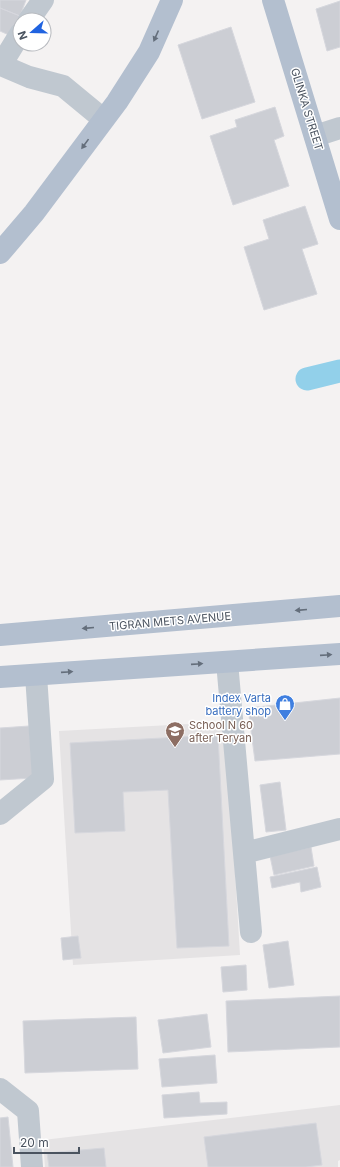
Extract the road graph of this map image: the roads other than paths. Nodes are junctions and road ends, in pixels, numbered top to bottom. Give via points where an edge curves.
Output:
1 (43, 0) edge
2 (172, 0) edge
3 (274, 0) edge
4 (35, 12) edge
5 (12, 47) edge
6 (104, 119) junction
7 (340, 128) edge
8 (315, 136) junction
9 (340, 218) edge
10 (0, 253) edge
11 (340, 606) edge
12 (0, 635) edge
13 (340, 654) edge
14 (227, 662) junction
15 (36, 674) junction
16 (0, 677) edge
17 (0, 814) edge
18 (340, 830) edge
19 (244, 853) junction
20 (251, 932) dead end
21 (0, 1089) edge
22 (32, 1167) edge

1 - 4 street
2 -> 6 main road via 149,52
3 - 8 main road, GLINKA STREET
5 - 6 street via 1,65 29,77 63,86
6 -> 10 main road via 34,213
7 - 8 street
8 - 9 main road, GLINKA STREET
11 -> 12 main road, TIGRAN METS AVENUE
14 -> 13 main road
15 -> 14 main road
14 - 19 street
15 - 16 main road
15 - 17 street via 43,779
18 - 19 street
19 - 20 street
21 - 22 street via 28,1111

